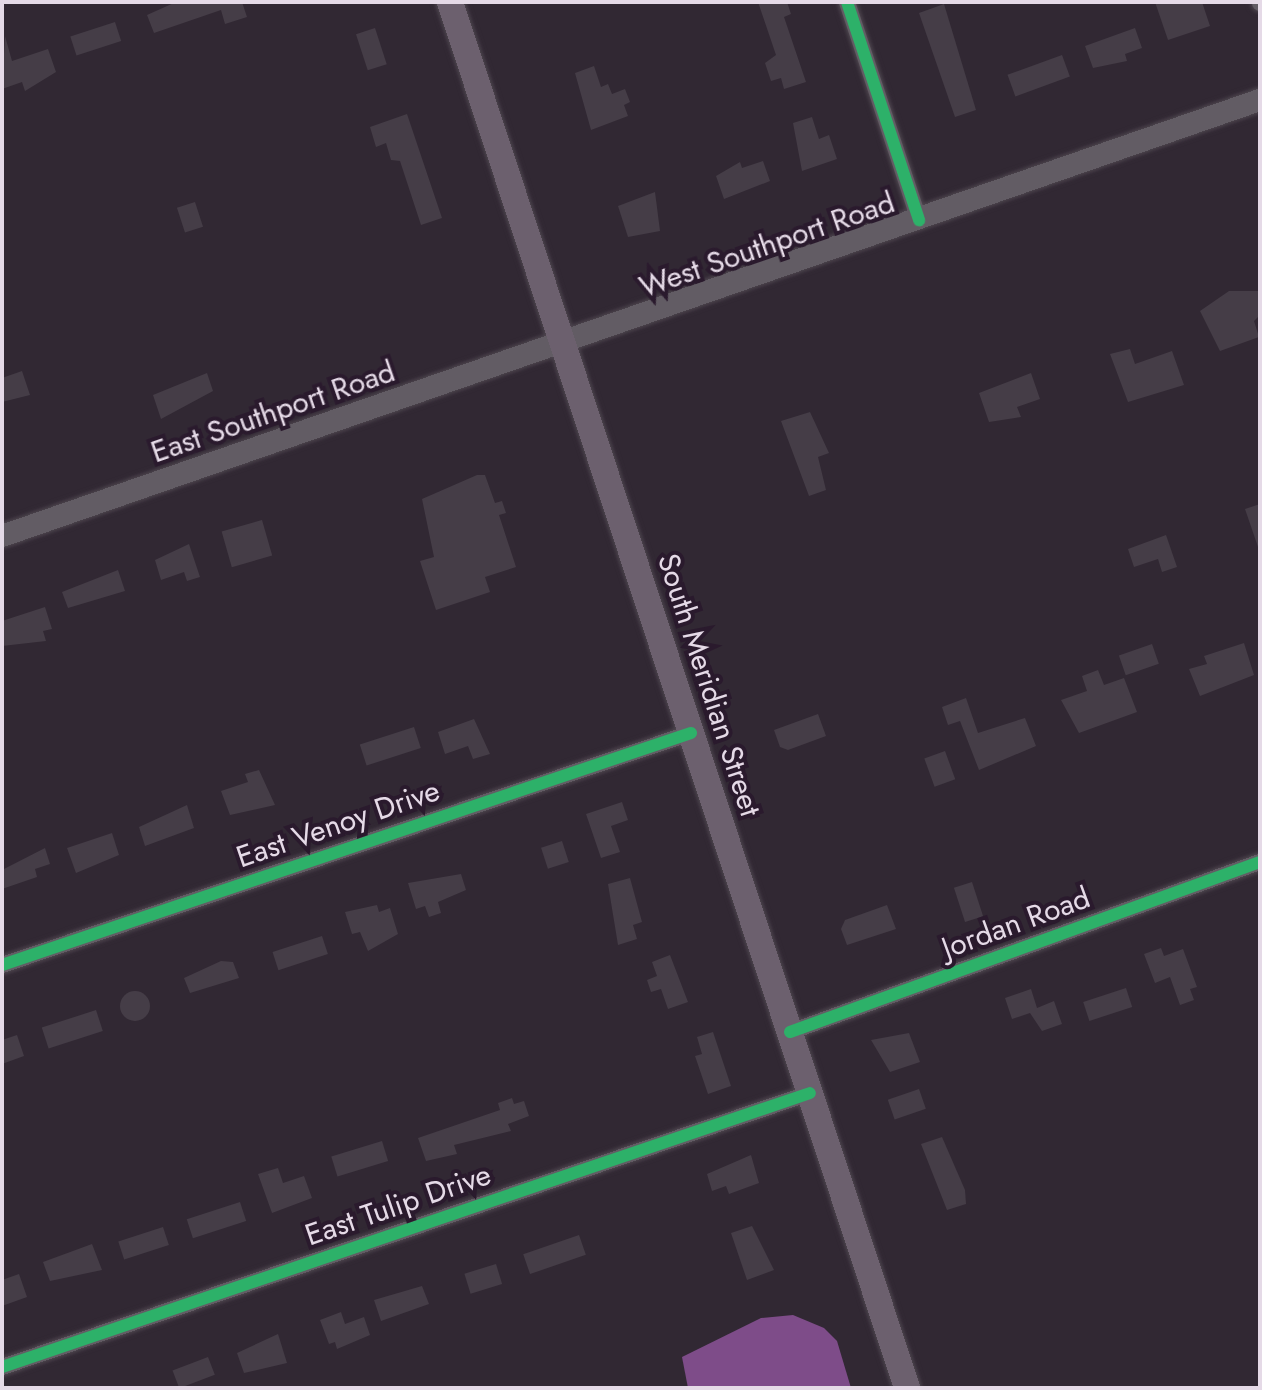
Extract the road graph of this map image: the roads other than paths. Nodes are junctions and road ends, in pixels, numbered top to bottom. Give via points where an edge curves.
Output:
1 (450, 2) edge
2 (847, 2) edge
3 (1260, 100) edge
4 (919, 220) junction
5 (563, 345) junction
6 (2, 536) edge
7 (691, 733) junction
8 (1260, 862) edge
9 (2, 965) edge
10 (790, 1032) junction
11 (810, 1093) junction
12 (2, 1367) edge
13 (907, 1388) edge

1 - 5 main road, South Meridian Street
2 - 4 street
3 - 4 main road, West Southport Road
4 - 5 main road, West Southport Road
5 - 6 main road, East Southport Road
5 - 7 main road, South Meridian Street
7 - 9 street, East Venoy Drive
7 - 10 main road, South Meridian Street
8 - 10 street, Jordan Road
10 - 11 main road, South Meridian Street
11 - 12 street, East Tulip Drive
11 - 13 main road, South Meridian Street

